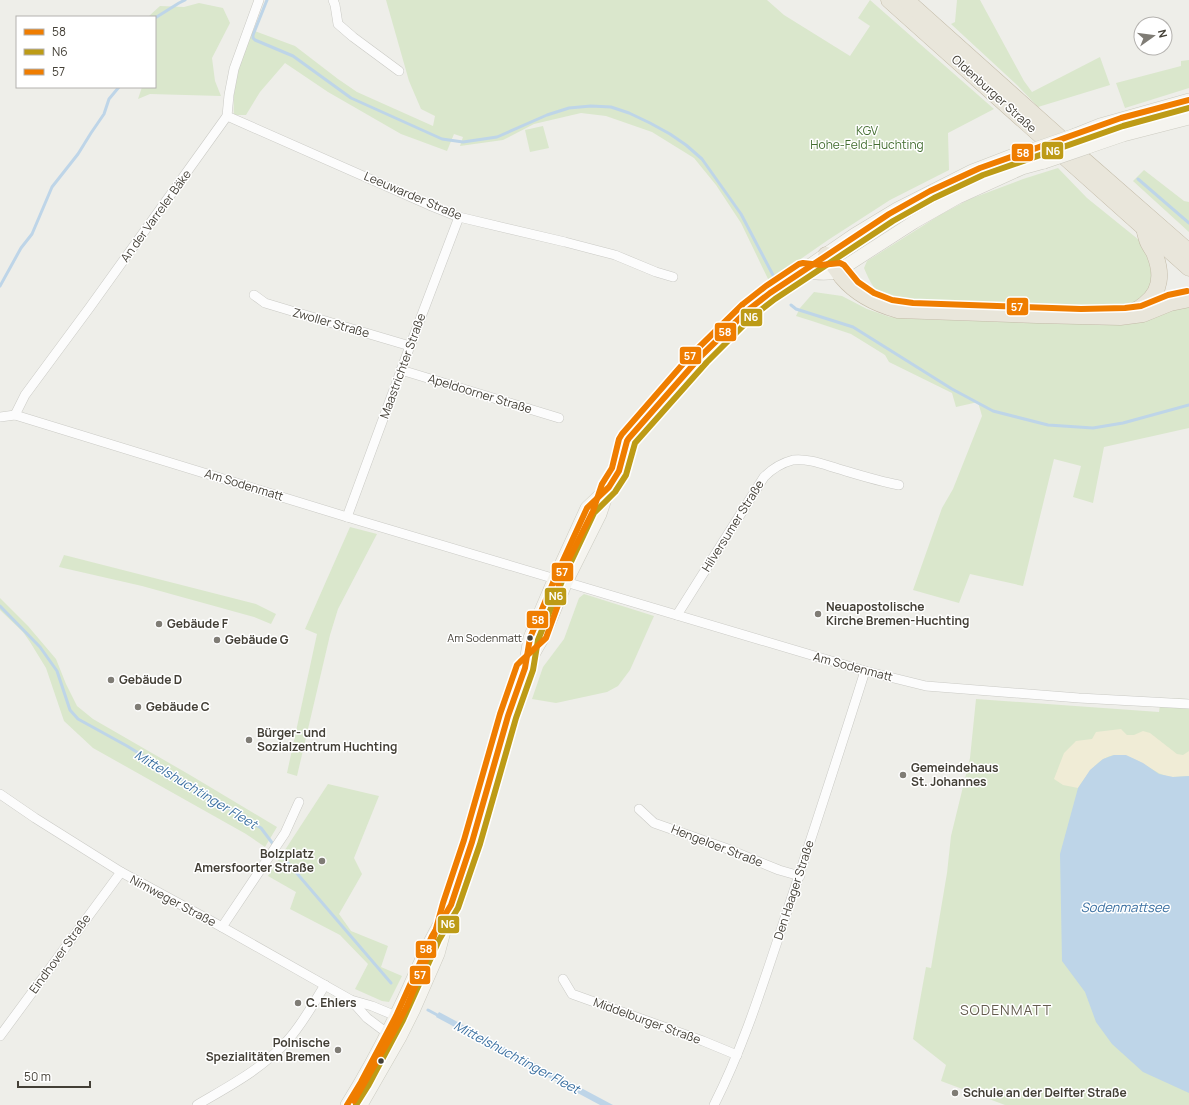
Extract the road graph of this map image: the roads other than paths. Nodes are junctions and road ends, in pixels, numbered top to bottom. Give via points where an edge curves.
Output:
1 (259, 0) edge
2 (333, 0) edge
3 (889, 0) edge
4 (906, 0) edge
5 (399, 71) dead end
6 (1189, 100) edge
7 (227, 116) junction
8 (1189, 118) edge
9 (459, 217) junction
10 (1144, 228) junction
11 (1189, 252) edge
12 (826, 255) junction
13 (1189, 268) edge
14 (803, 271) junction
15 (838, 271) junction
16 (673, 277) dead end
17 (254, 295) dead end
18 (1189, 299) edge
19 (1126, 316) junction
20 (410, 346) junction
21 (401, 370) junction
22 (15, 415) junction
23 (0, 417) edge
24 (559, 418) dead end
25 (899, 484) dead end
26 (348, 517) junction
27 (560, 580) junction
28 (677, 615) junction
29 (865, 671) junction
30 (1189, 704) edge
31 (0, 794) edge
32 (299, 802) dead end
33 (639, 809) dead end
34 (120, 872) junction
35 (800, 876) junction
36 (451, 905) junction
37 (222, 927) junction
38 (563, 979) dead end
39 (325, 986) junction
40 (351, 1000) junction
41 (396, 1016) junction
42 (402, 1032) junction
43 (387, 1033) junction
44 (0, 1036) edge
45 (737, 1055) junction
46 (197, 1105) edge
47 (347, 1105) edge
48 (361, 1105) edge
49 (714, 1105) edge

1 - 7 street, An der Varreler Bäke via 234,69
2 - 5 street via 338,24
3 - 10 highway, Oldenburger Straße
4 - 11 highway, Oldenburger Straße
6 - 12 main road, bridge via 1100,126 972,171 897,209
7 - 9 street, Leeuwarder Straße
7 - 22 street, An der Varreler Bäke via 28,392
8 - 15 main road, bridge via 1123,134 1022,168 958,197
9 - 16 street, Leeuwarder Straße via 615,255
9 - 20 street, Maastrichter Straße
10 - 13 highway, Oldenburger Straße
10 - 19 highway via 1158,264 1159,284 1145,305
12 - 14 main road
12 - 15 highway
14 - 15 main road
14 - 27 main road via 748,310 723,334 627,441 619,471 609,487 600,514
15 - 19 highway via 866,298 898,310
17 - 20 street, Zwoller Straße via 265,303
18 - 19 highway via 1170,303 1143,314
20 - 21 street, Maastrichter Straße
21 - 24 street, Apeldoorner Straße
21 - 26 street, Maastrichter Straße
22 - 23 street, Am Sodenmatt
22 - 26 street, Am Sodenmatt
25 - 28 street, Hilversumer Straße via 811,461 793,460 774,468 764,477
26 - 27 street, Am Sodenmatt
27 - 28 street, Am Sodenmatt
27 - 36 main road via 542,637 525,668 508,716
28 - 29 street, Am Sodenmatt
29 - 30 street, Am Sodenmatt via 926,686
29 - 35 street, Den Haager Straße
31 - 34 street, Nimweger Straße
32 - 37 street via 285,833
33 - 35 street, Hengeloer Straße via 654,823
34 - 37 street, Nimweger Straße
34 - 44 street, Eindhover Straße
35 - 45 street, Den Haager Straße
36 - 41 main road via 432,936
36 - 42 main road via 438,954
37 - 39 street, Nimweger Straße
38 - 45 street, Middelburger Straße via 572,994
39 - 40 street, Nimweger Straße
39 - 46 street via 298,1028 273,1056 254,1071
40 - 41 street, Nimweger Straße
40 - 43 street, Nimweger Straße via 367,1018
41 - 42 street
41 - 43 main road
42 - 43 street
42 - 48 main road
43 - 47 main road
45 - 49 street, Den Haager Straße

